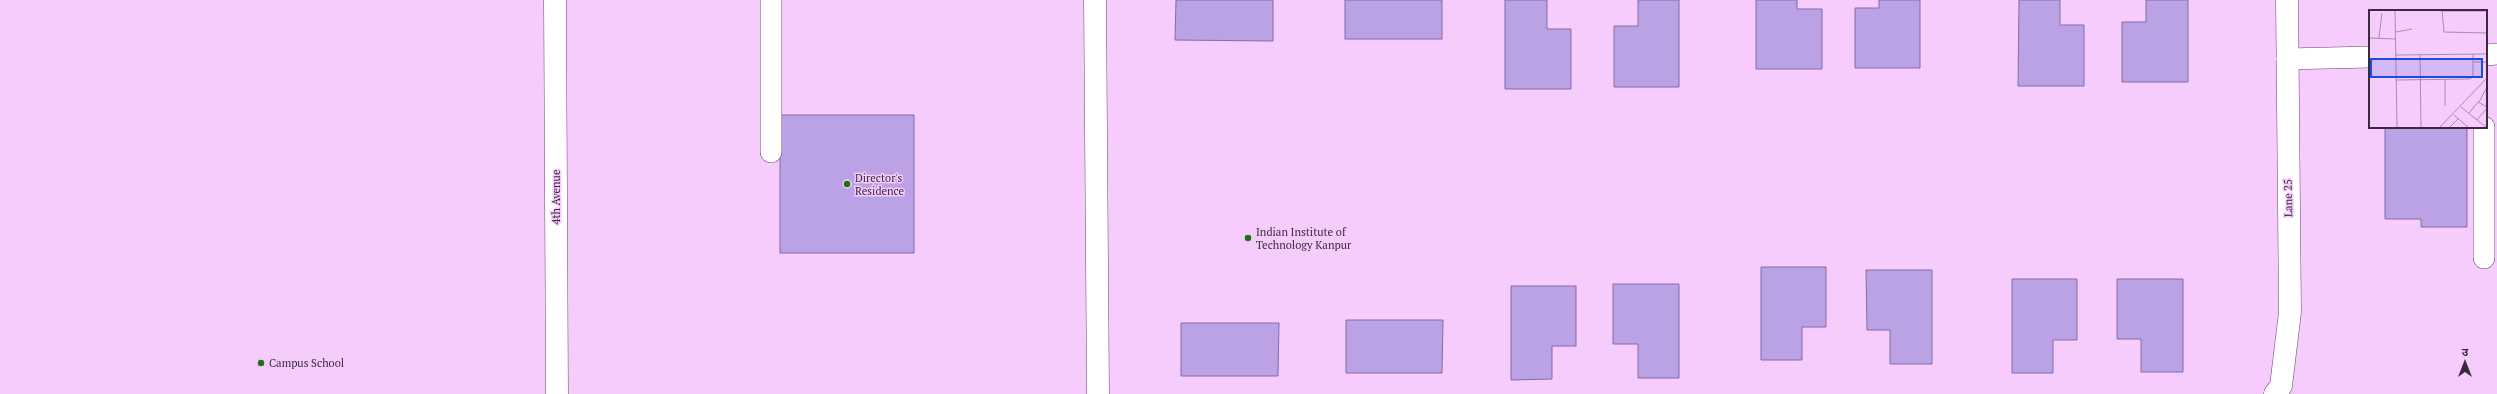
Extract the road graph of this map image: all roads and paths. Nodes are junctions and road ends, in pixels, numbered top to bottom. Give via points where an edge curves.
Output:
1 (555, 0) edge
2 (771, 0) edge
3 (1095, 0) edge
4 (2287, 0) edge
5 (2497, 54) edge
6 (2487, 55) edge
7 (2369, 57) edge
8 (2287, 59) junction
9 (2484, 128) edge
10 (771, 152) dead end
11 (2484, 258) dead end
12 (557, 394) edge
13 (1098, 394) edge
14 (2275, 394) edge

1 - 12 street, 4th Avenue
2 - 10 lane
3 - 13 street
4 - 8 street, Lane 25
5 - 6 lane
7 - 8 lane
8 - 14 street, Lane 25 via 2290,312 2281,386
9 - 11 lane

